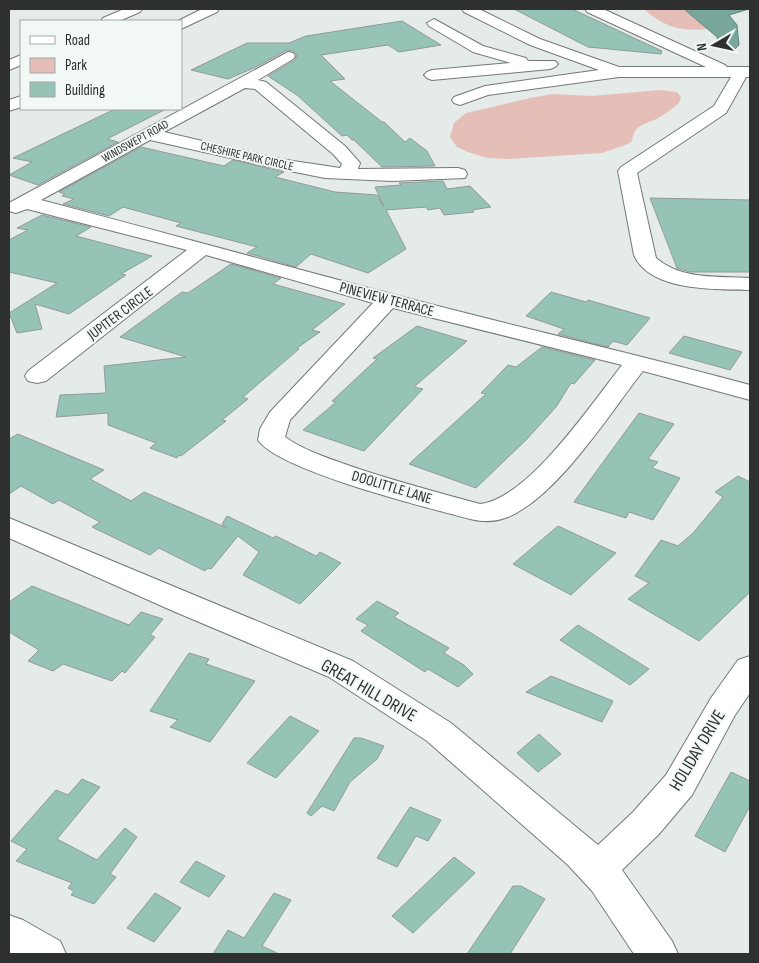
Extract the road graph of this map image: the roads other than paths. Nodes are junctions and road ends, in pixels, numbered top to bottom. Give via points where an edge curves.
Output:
1 (135, 9) edge
2 (212, 9) edge
3 (469, 9) edge
4 (592, 9) edge
5 (110, 20) edge
6 (434, 23) dead end
7 (182, 24) edge
8 (288, 56) dead end
9 (591, 63) junction
10 (535, 65) junction
11 (619, 72) junction
12 (739, 72) edge
13 (432, 75) dead end
14 (244, 83) junction
15 (460, 100) dead end
16 (147, 134) junction
17 (348, 174) junction
18 (458, 174) dead end
19 (16, 207) edge
20 (202, 248) junction
21 (750, 284) edge
22 (388, 300) junction
23 (636, 362) junction
24 (38, 376) dead end
25 (750, 393) edge
26 (9, 527) edge
27 (750, 668) edge
28 (596, 870) junction
29 (9, 933) edge
30 (45, 954) edge
31 (656, 954) edge

1 - 5 main road
2 - 7 main road
3 - 9 main road via 535,42
4 - 12 main road via 720,68
6 - 10 main road via 478,49
8 - 14 main road, WINDSWEPT ROAD
9 - 10 main road
9 - 11 main road
10 - 13 main road
11 - 12 main road
11 - 15 main road via 485,91
12 - 21 main road via 720,109 627,171 646,260 660,272 688,280
14 - 16 main road, WINDSWEPT ROAD
14 - 17 main road via 260,85 339,150 352,164
16 - 17 main road, CHESHIRE PARK CIRCLE via 288,166
16 - 19 main road, WINDSWEPT ROAD
17 - 18 main road, CHESHIRE PARK CIRCLE
19 - 20 main road, PINEVIEW TERRACE
20 - 22 main road, PINEVIEW TERRACE
20 - 24 main road, JUPITER CIRCLE
22 - 23 main road, PINEVIEW TERRACE
22 - 23 main road, DOOLITTLE LANE via 279,417 271,440 287,451 332,469 480,513 498,511 550,473
23 - 25 main road, PINEVIEW TERRACE
26 - 28 main road, GREAT HILL DRIVE via 341,669 439,732 582,854
27 - 28 main road, HOLIDAY DRIVE via 723,707 679,785 646,823
28 - 31 main road, GREAT HILL DRIVE via 606,879
29 - 30 main road

